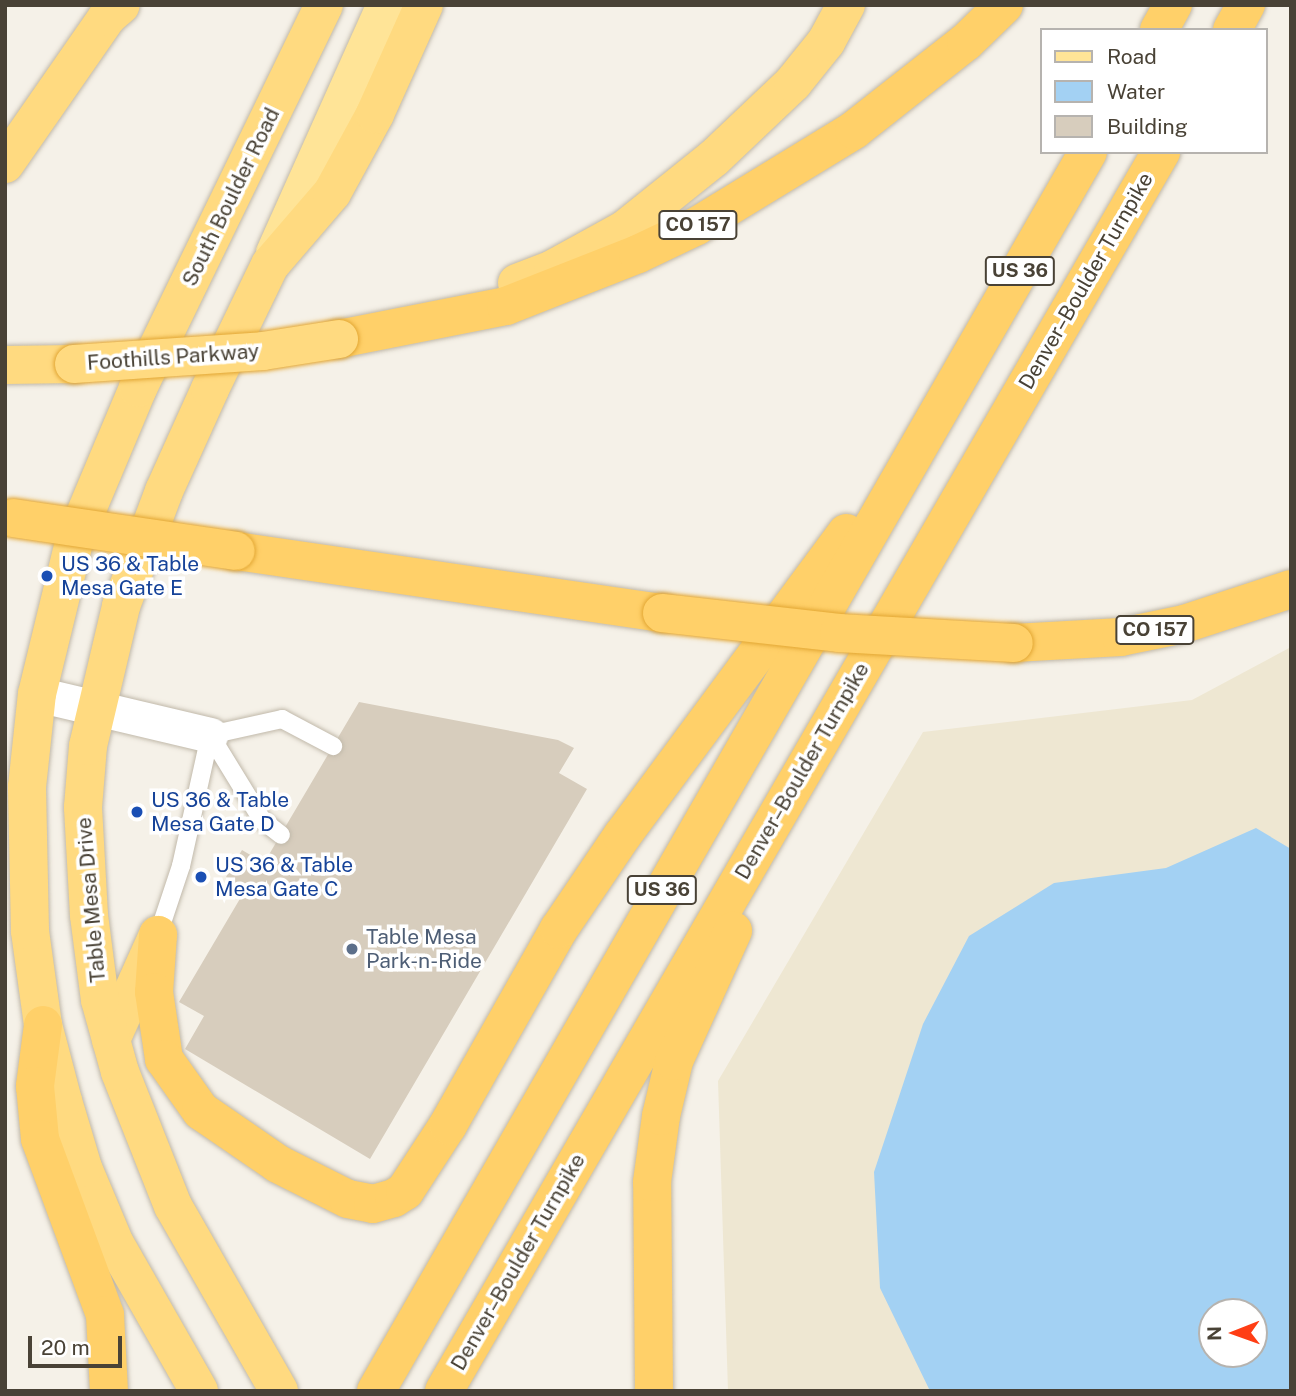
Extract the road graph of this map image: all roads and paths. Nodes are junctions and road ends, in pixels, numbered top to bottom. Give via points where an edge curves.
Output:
1 (121, 5) edge
2 (324, 5) edge
3 (386, 5) edge
4 (424, 5) edge
5 (846, 5) edge
6 (1004, 5) edge
7 (1174, 5) edge
8 (1246, 5) edge
9 (1160, 28) edge
10 (1233, 28) edge
11 (1087, 154) edge
12 (1160, 154) edge
13 (5, 164) edge
14 (270, 265) junction
15 (339, 339) junction
16 (5, 365) edge
17 (951, 390) junction
18 (9, 517) edge
19 (1291, 589) edge
20 (21, 688) edge
21 (95, 708) junction
22 (210, 736) junction
23 (333, 746) dead end
24 (796, 781) junction
25 (5, 803) edge
26 (281, 835) dead end
27 (25, 841) junction
28 (158, 935) junction
29 (43, 1024) junction
30 (111, 1040) junction
31 (657, 1379) edge
32 (109, 1391) edge
33 (198, 1391) edge
34 (279, 1391) edge
35 (376, 1391) edge
36 (444, 1391) edge

1 - 13 highway via 107,17
2 - 20 highway, South Boulder Road via 138,388 75,538
3 - 14 main road
4 - 14 highway via 332,193
5 - 15 highway, Foothills Parkway via 826,42 757,121 624,230 528,278
6 - 15 highway, CO 157 via 966,42 854,130 696,226 506,306
7 - 9 highway
8 - 10 highway
11 - 17 highway, US 36
12 - 24 highway, Denver–Boulder Turnpike / US 36
14 - 21 highway, Table Mesa Drive via 164,491 121,606
15 - 16 highway, Foothills Parkway / CO 157, bridge via 263,351
17 - 28 highway via 622,836 559,929 405,1191 373,1204 348,1199 278,1164 201,1111 164,1059 154,992
17 - 35 highway, US 36
18 - 19 highway, CO 157, bridge via 662,613 839,634 1014,643 1134,634 1184,624
20 - 21 street
20 - 27 highway
21 - 22 street
21 - 30 highway, Table Mesa Drive via 83,807 84,863 94,964
22 - 23 lane via 282,719
22 - 26 lane via 262,820
22 - 28 lane via 181,866
24 - 31 highway via 674,1061 652,1182
24 - 36 highway, Denver–Boulder Turnpike / US 36
25 - 27 highway
27 - 29 highway via 30,931
28 - 30 highway
29 - 32 highway via 35,1086 40,1139 105,1315
29 - 33 highway via 83,1168 115,1244
30 - 34 highway, Table Mesa Drive via 160,1179

